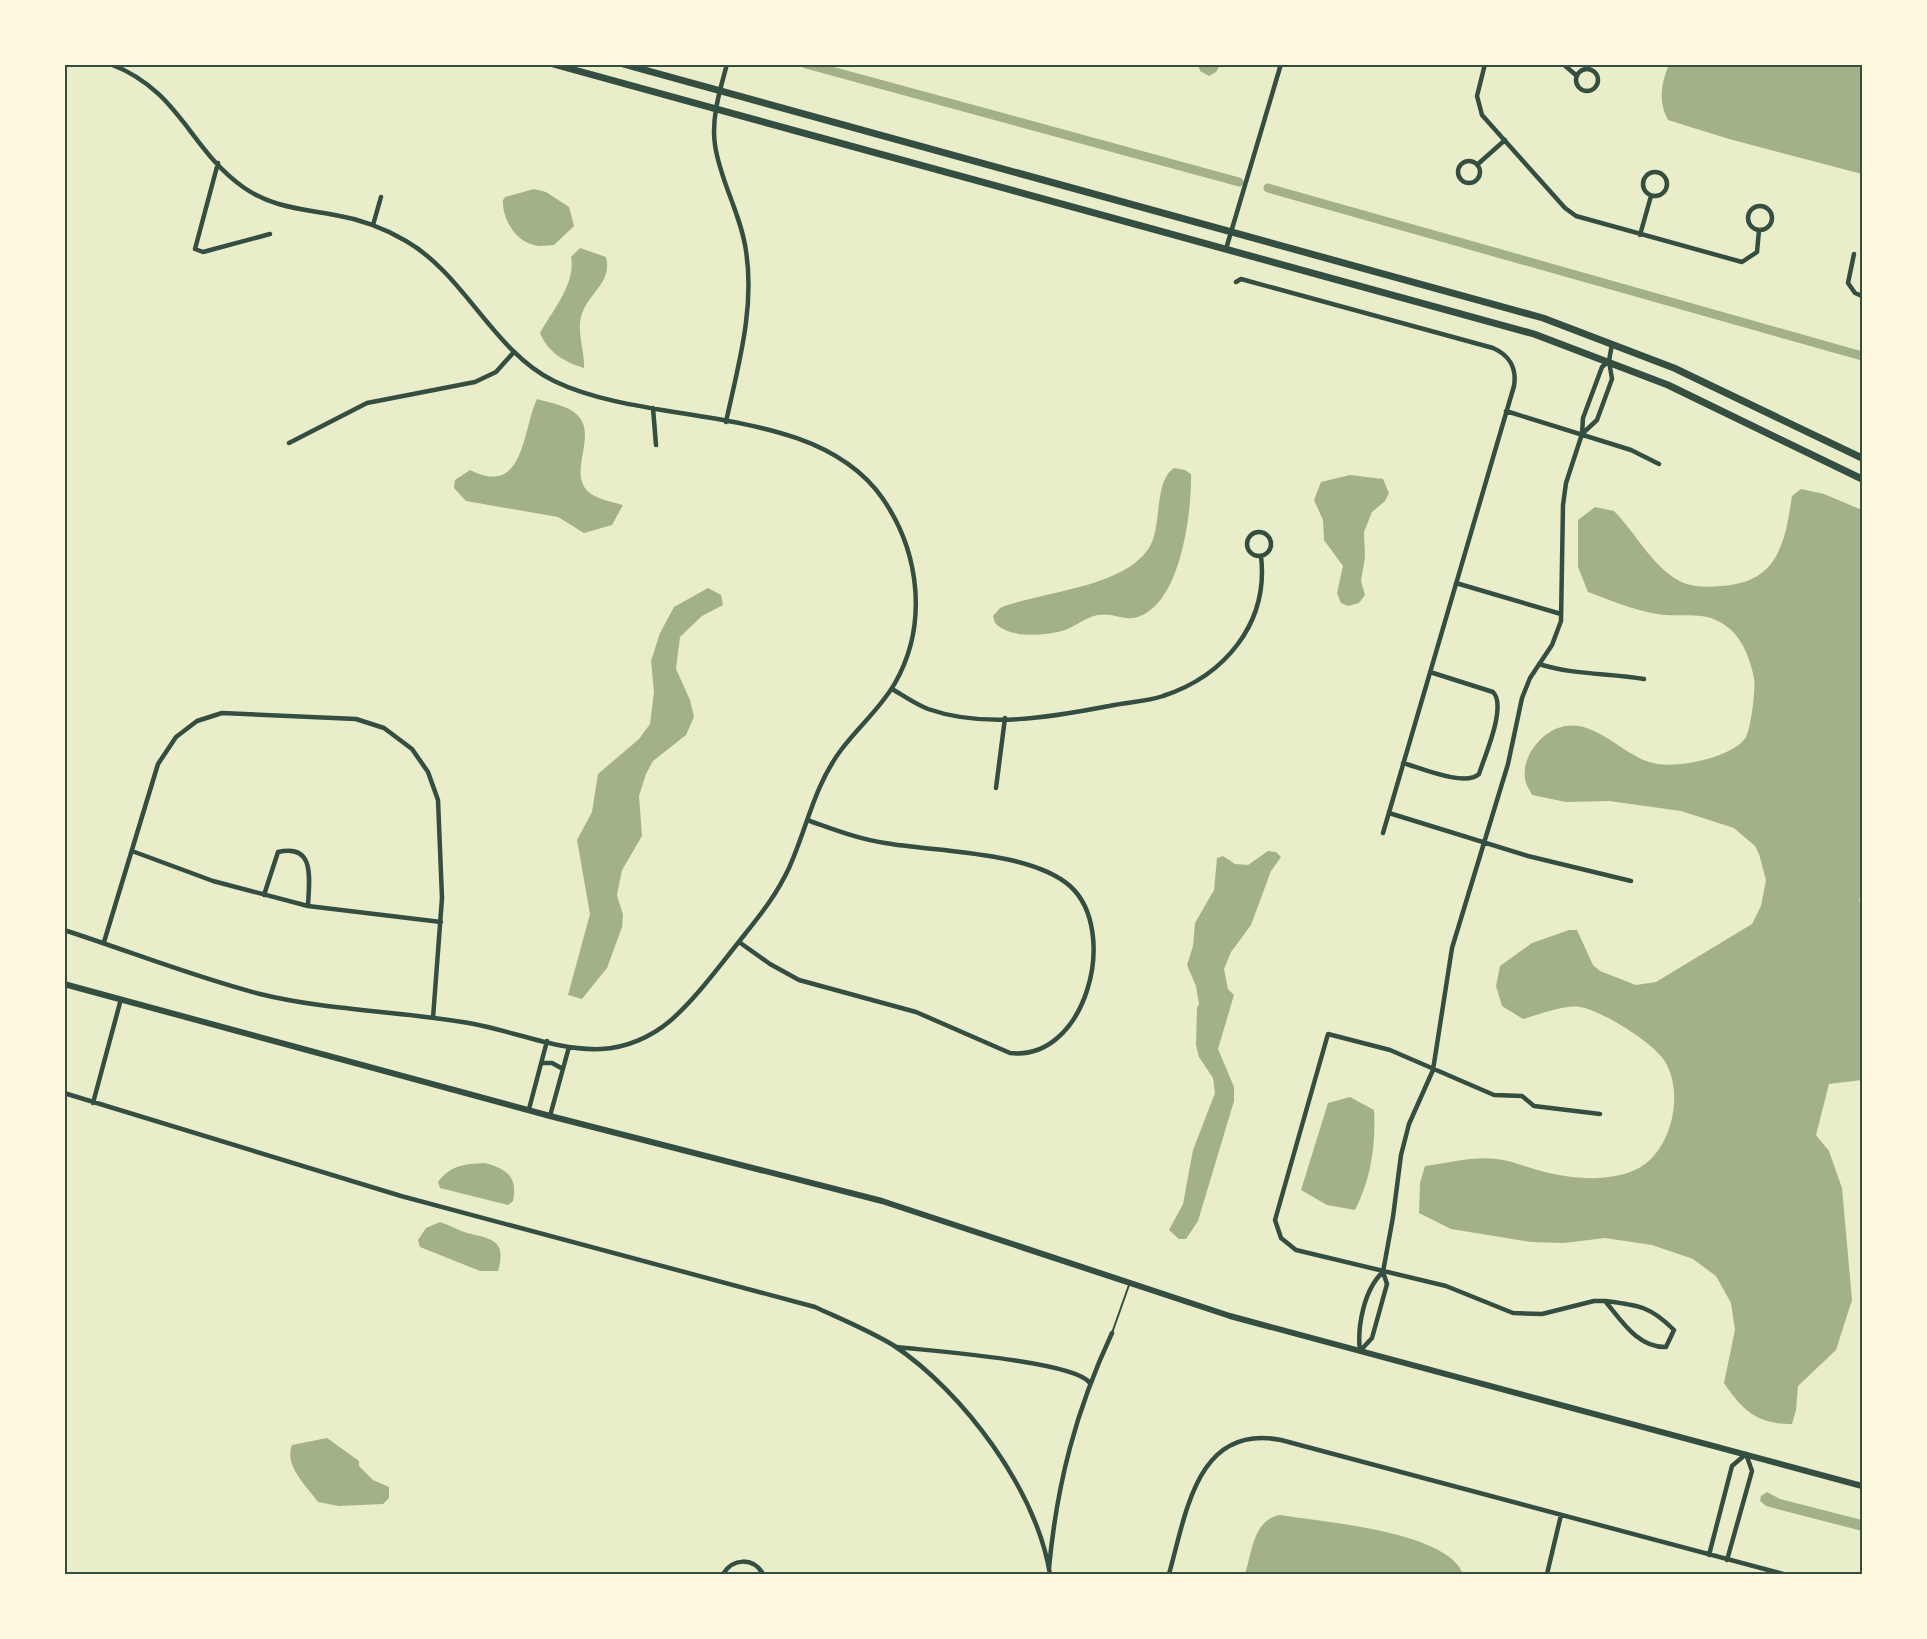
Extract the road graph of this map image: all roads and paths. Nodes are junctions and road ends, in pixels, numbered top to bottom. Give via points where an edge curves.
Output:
1 (110, 64) edge
2 (553, 64) edge
3 (622, 64) edge
4 (727, 64) edge
5 (1281, 64) edge
6 (1485, 64) edge
7 (1563, 64) edge
8 (1577, 76) junction
9 (1505, 140) junction
10 (218, 163) junction
11 (1478, 164) junction
12 (1651, 196) junction
13 (381, 197) dead end
14 (374, 225) junction
15 (1759, 230) junction
16 (1232, 232) junction
17 (270, 234) dead end
18 (1640, 235) junction
19 (1226, 249) junction
20 (1854, 254) dead end
21 (1236, 282) dead end
22 (1863, 296) edge
23 (1612, 342) junction
24 (514, 352) junction
25 (1609, 361) junction
26 (653, 408) junction
27 (1506, 411) junction
28 (726, 422) junction
29 (1582, 434) junction
30 (289, 443) dead end
31 (656, 445) dead end
32 (1863, 458) edge
33 (1659, 464) dead end
34 (1863, 479) edge
35 (1261, 556) junction
36 (1456, 583) junction
37 (1561, 614) junction
38 (1539, 664) junction
39 (1430, 672) junction
40 (1644, 679) dead end
41 (892, 689) junction
42 (1005, 718) junction
43 (1403, 763) junction
44 (996, 788) dead end
45 (1389, 813) junction
46 (807, 820) junction
47 (1383, 833) dead end
48 (1484, 841) junction
49 (132, 851) junction
50 (1631, 881) dead end
51 (264, 896) junction
52 (308, 906) junction
53 (441, 922) junction
54 (64, 930) edge
55 (104, 942) junction
56 (739, 942) junction
57 (64, 984) edge
58 (121, 999) junction
59 (434, 1018) junction
60 (547, 1041) junction
61 (568, 1047) junction
62 (541, 1063) junction
63 (563, 1069) junction
64 (1433, 1070) junction
65 (64, 1093) edge
66 (93, 1103) junction
67 (529, 1109) junction
68 (1600, 1114) dead end
69 (550, 1116) junction
70 (1383, 1272) junction
71 (1130, 1283) junction
72 (1605, 1302) junction
73 (1112, 1333) joint
74 (894, 1347) junction
75 (1360, 1351) junction
76 (1089, 1382) junction
77 (1746, 1454) junction
78 (1863, 1486) edge
79 (1561, 1515) junction
80 (1709, 1555) junction
81 (1727, 1560) junction
82 (1050, 1573) edge
83 (723, 1575) edge
84 (763, 1575) edge
85 (1169, 1575) edge
86 (1547, 1575) edge
87 (1783, 1575) edge

1 - 10 street via 134,75 164,97
2 - 19 main road
3 - 16 main road
4 - 28 street via 715,118 715,147 735,206 749,276 747,325
5 - 16 street
6 - 9 street via 1477,102 1482,115
7 - 8 street
8 - 8 street via 1582,89 1593,89 1597,83 1595,72 1589,69
9 - 11 street
9 - 18 street via 1570,213
10 - 14 street via 239,185 261,198 292,209 335,214
10 - 17 street via 195,249 203,252
11 - 11 street via 1464,162 1459,168 1461,179 1468,183 1476,181 1481,171
12 - 12 street via 1659,195 1666,187 1658,172 1647,174 1643,181
12 - 18 street
13 - 14 street
14 - 24 street via 422,251
15 - 15 street via 1769,226 1772,219 1761,206 1753,208 1748,218 1750,225
15 - 18 street via 1757,252 1748,260 1736,261
16 - 19 street
16 - 23 main road via 1512,308
19 - 25 main road via 1503,325
20 - 22 street via 1848,283
21 - 27 street via 1242,279 1499,351 1510,360 1515,372
23 - 25 street
23 - 32 main road
24 - 26 street via 557,382
24 - 30 street via 496,372 475,382 367,403
25 - 29 street via 1602,367 1583,417
25 - 29 street via 1612,379 1597,420
25 - 34 main road via 1668,385
26 - 28 street
26 - 31 street
27 - 29 street
27 - 36 street
28 - 41 street via 784,434 818,446 860,474 886,503 908,549 916,602 911,641
29 - 33 street
29 - 37 street via 1569,469 1563,505
35 - 35 street via 1270,550 1271,543 1268,536 1258,532 1249,538 1247,546 1253,555
35 - 42 street via 1262,584 1250,628 1225,661 1208,675 1161,697 1053,716
36 - 37 street
36 - 39 street
37 - 38 street via 1557,634
38 - 40 street via 1561,671
38 - 48 street via 1522,698 1508,764
39 - 43 street
39 - 43 street via 1493,692 1500,702 1499,709 1475,778 1462,780
41 - 42 street via 928,709 970,717
41 - 46 street via 836,755 812,801
42 - 44 street
43 - 45 street
45 - 47 street
45 - 48 street
46 - 56 street via 778,889 762,916
46 - 56 street via 883,843 992,857 1045,872 1070,886 1087,911 1093,946 1089,979 1076,1016 1049,1046 1024,1054 1010,1053 916,1012 799,980
48 - 50 street via 1552,863
48 - 64 street via 1452,948
49 - 51 street
49 - 53 street via 158,764 176,736 197,721 235,712 356,719 384,728 401,739 421,760 434,786 440,814
49 - 55 street
51 - 52 street
51 - 52 street via 278,852 290,849 301,852 308,861
52 - 53 street
53 - 59 street
54 - 55 street
55 - 59 street via 262,994
56 - 61 street via 701,988 656,1031 612,1048
57 - 58 street
58 - 66 street
58 - 67 street
59 - 60 street
60 - 61 street
60 - 62 street
61 - 63 street
62 - 63 street
62 - 67 street
63 - 69 street
64 - 68 street via 1494,1095 1522,1096 1534,1106
64 - 70 street via 1405,1136
64 - 70 street via 1390,1050 1328,1034 1275,1220 1281,1238 1296,1250
65 - 66 street
66 - 74 street via 401,1196 815,1307
67 - 69 street
69 - 71 street via 891,1203
70 - 72 street via 1446,1286 1513,1313 1542,1314 1594,1301
70 - 75 street via 1372,1282 1358,1334
70 - 75 street via 1387,1284 1372,1338
71 - 73 lane
71 - 75 street via 1230,1316
72 - 72 street via 1629,1304 1657,1313 1674,1329 1666,1347 1653,1347 1641,1341
73 - 76 street
74 - 76 street via 1053,1368
74 - 82 street via 945,1389 998,1454 1025,1503
75 - 77 street
76 - 82 street via 1054,1511
77 - 78 street
77 - 80 street via 1732,1466
77 - 81 street via 1752,1471
79 - 80 street
79 - 85 street via 1258,1437 1229,1446 1202,1472
79 - 86 street
80 - 81 street
81 - 87 street
83 - 84 street via 729,1567 744,1561 753,1563

